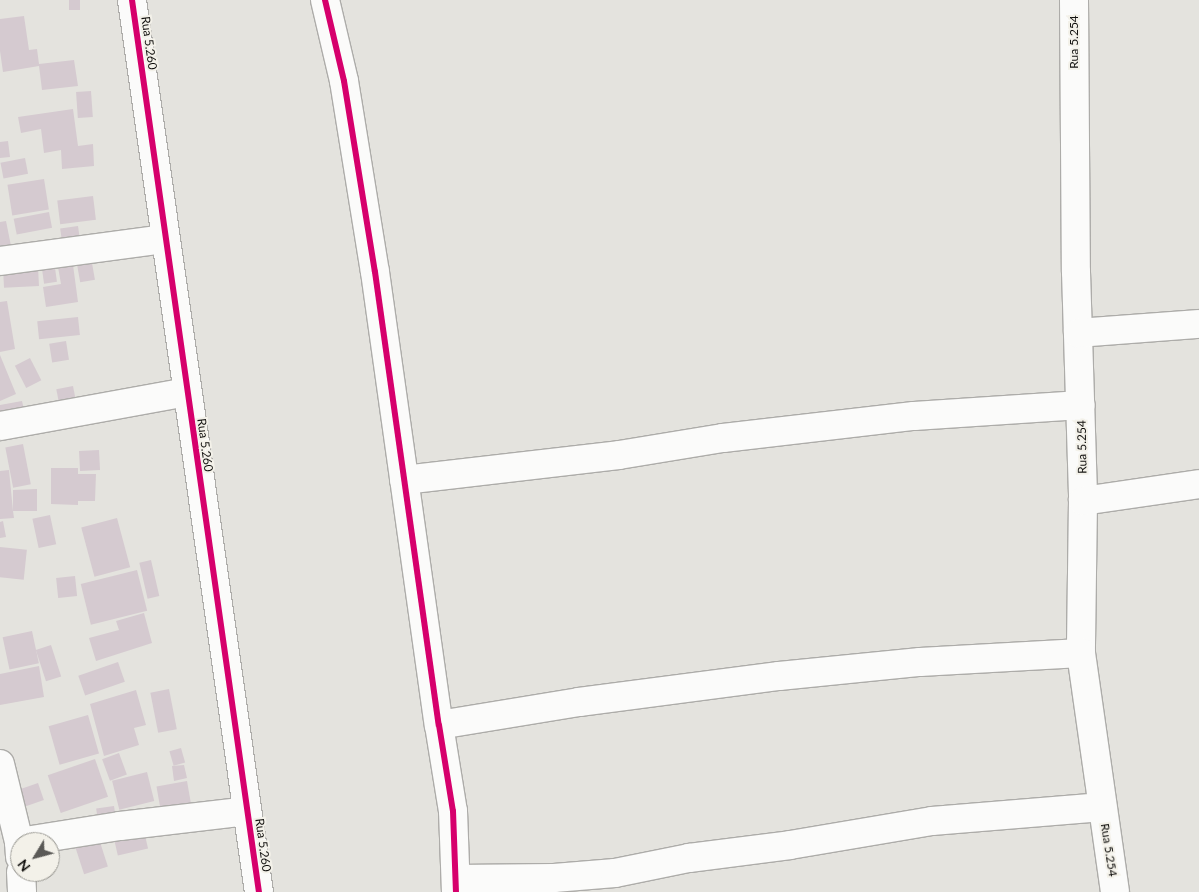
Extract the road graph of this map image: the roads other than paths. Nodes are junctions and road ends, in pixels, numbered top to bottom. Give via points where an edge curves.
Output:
1 (132, 0) edge
2 (325, 0) edge
3 (1074, 0) edge
4 (165, 239) junction
5 (0, 261) edge
6 (1199, 324) edge
7 (1078, 333) junction
8 (186, 392) junction
9 (1081, 405) junction
10 (0, 426) edge
11 (404, 480) junction
12 (1199, 484) edge
13 (1083, 501) junction
14 (1081, 653) junction
15 (438, 725) junction
16 (0, 764) edge
17 (1102, 807) junction
18 (247, 812) junction
19 (16, 832) edge
20 (60, 840) edge
21 (456, 885) edge
22 (258, 892) edge
23 (1115, 892) edge

1 - 4 street, Rua 5.260
2 - 11 street via 347,100
3 - 7 street, Rua 5.254
4 - 5 street
4 - 8 street, Rua 5.260
6 - 7 street
7 - 9 street, Rua 5.254
8 - 10 street
8 - 18 street, Rua 5.260
9 - 11 street via 914,416
9 - 13 street, Rua 5.254
11 - 15 street
12 - 13 street
13 - 14 street, Rua 5.254
14 - 15 street via 920,662 779,676 579,702
14 - 17 street, Rua 5.254
15 - 21 street via 453,811
16 - 19 street
17 - 21 street via 932,821 781,847 689,858 616,873
17 - 23 street, Rua 5.254
18 - 20 street via 120,826
18 - 22 street, Rua 5.260

